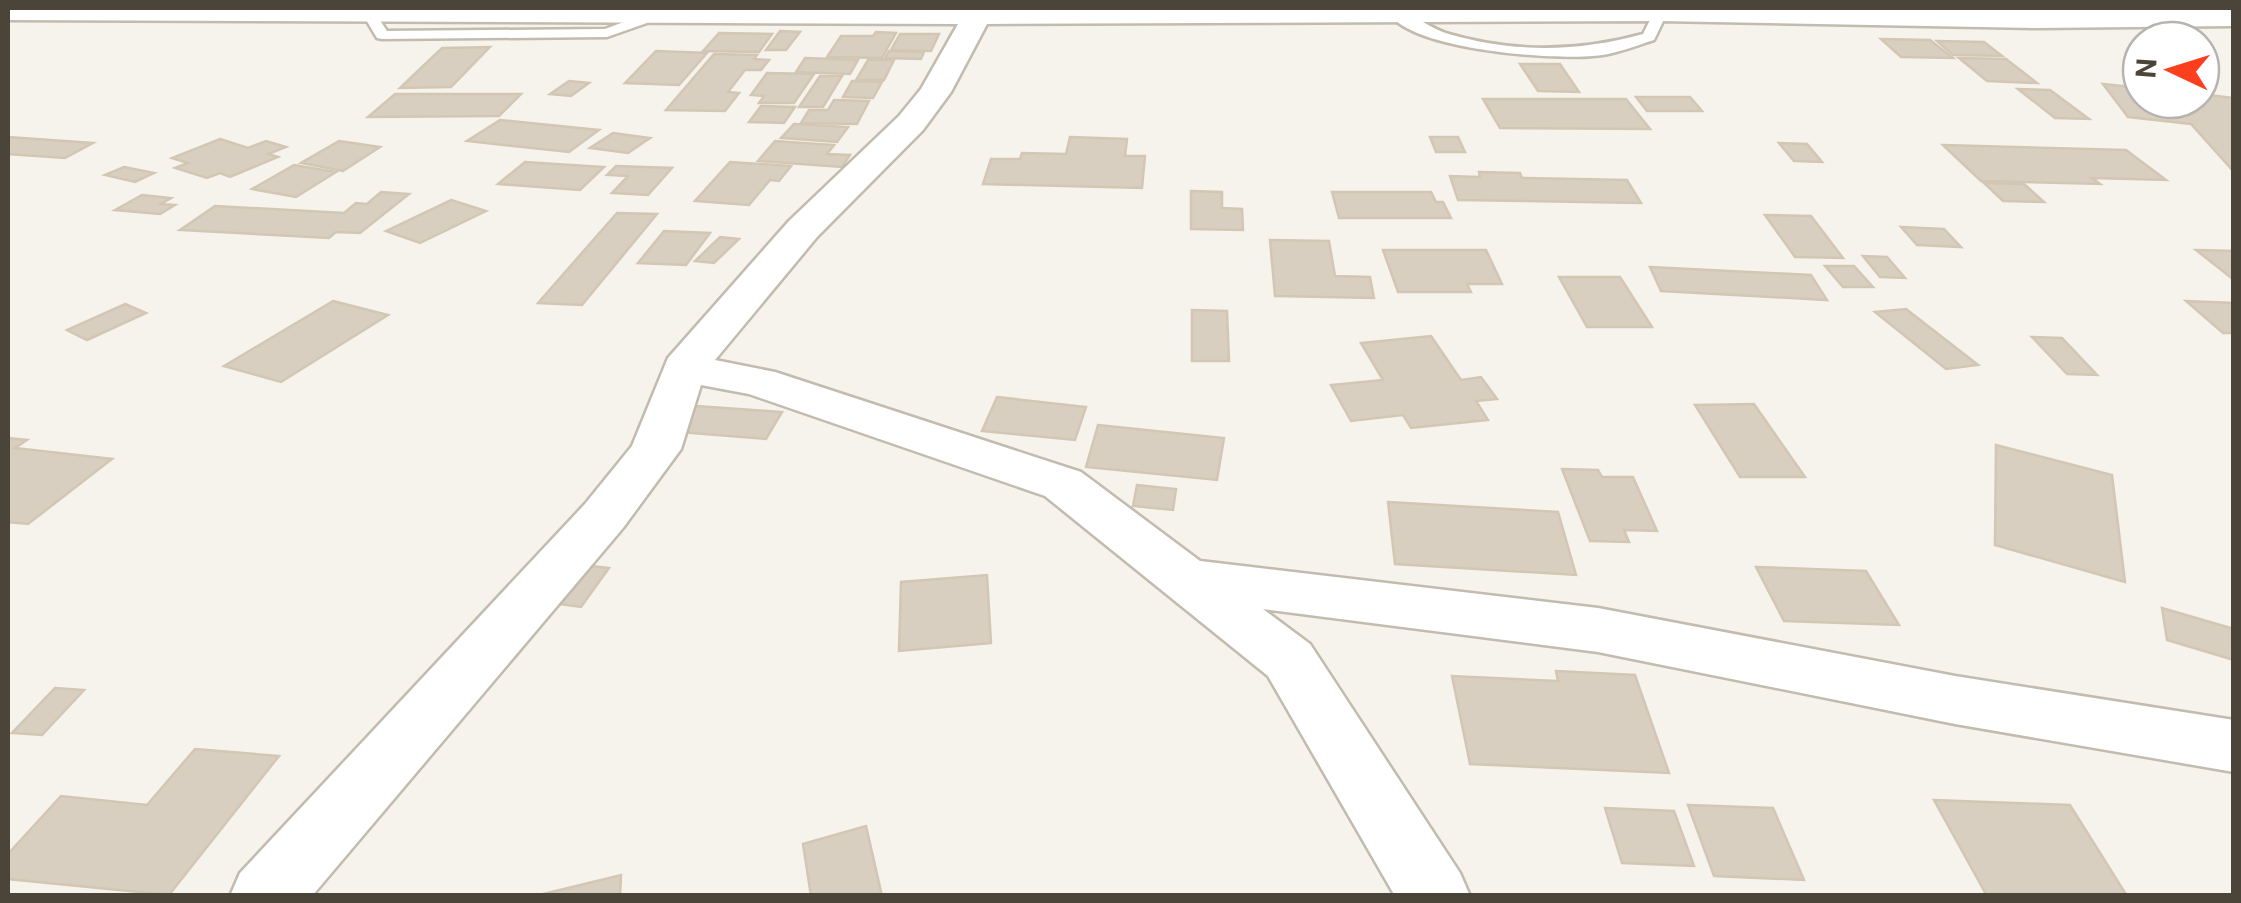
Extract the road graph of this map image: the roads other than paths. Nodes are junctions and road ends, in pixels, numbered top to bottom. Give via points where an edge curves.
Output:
1 (368, 10) edge
2 (1394, 10) edge
3 (1657, 10) edge
4 (660, 11) edge
5 (8, 12) edge
6 (977, 16) junction
7 (2234, 18) edge
8 (684, 368) junction
9 (1185, 579) junction
10 (2234, 746) edge
11 (266, 896) edge
12 (1434, 896) edge

1 - 4 street
1 - 5 street
2 - 3 street
2 - 3 lane via 1442,37 1518,52 1596,52 1649,37
2 - 6 street
3 - 7 street
4 - 6 street
6 - 8 street via 911,123 803,228
8 - 9 street via 758,382 1063,484
8 - 11 street via 656,449 604,516
9 - 10 street via 1598,630
9 - 12 street via 1288,660

